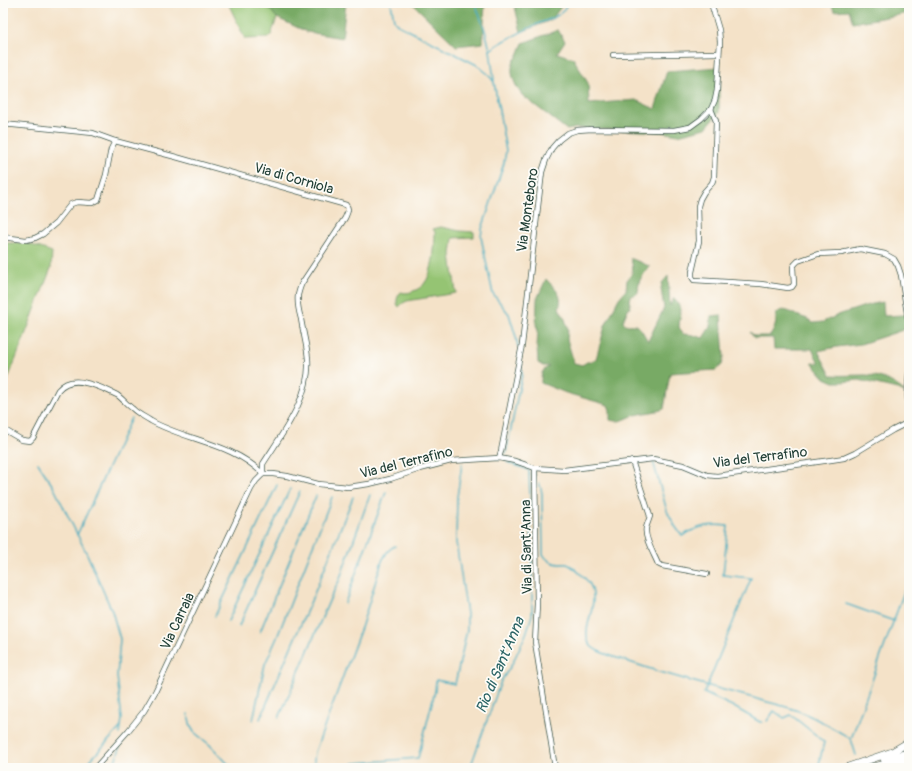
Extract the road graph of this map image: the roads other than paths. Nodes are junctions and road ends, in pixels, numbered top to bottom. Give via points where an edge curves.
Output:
1 (711, 3) edge
2 (719, 54) junction
3 (613, 55) dead end
4 (711, 108) junction
5 (3, 124) edge
6 (115, 141) junction
7 (3, 237) edge
8 (909, 326) edge
9 (909, 372) edge
10 (909, 408) edge
11 (909, 422) edge
12 (3, 429) edge
13 (498, 458) junction
14 (632, 461) junction
15 (535, 468) junction
16 (263, 474) junction
17 (706, 574) dead end
18 (909, 742) edge
19 (909, 753) edge
20 (909, 759) edge
21 (95, 768) edge
22 (555, 768) edge
23 (846, 768) edge
24 (869, 768) edge

1 - 2 street, Via Monteboro via 719,30
2 - 3 street
2 - 4 street, Via Monteboro via 717,90
4 - 8 street via 716,121 714,177 698,206 699,241 692,272 694,280 788,288 794,284 793,267 798,261 818,254 860,249 885,254 894,259 898,266
4 - 13 street, Via Monteboro via 690,127 674,130 577,130 568,133 552,148 542,172 522,345
5 - 6 street via 93,133
6 - 7 street via 98,200 92,203 71,204 56,223 35,238 26,240
6 - 16 street, Via di Corniola via 176,156 348,207 345,218 302,283 298,307 308,359 306,382 298,406 263,464
9 - 10 street
11 - 14 street, Via del Terrafino via 855,453 831,460 717,476 659,459
12 - 16 street via 22,440 30,440 58,390 62,385 77,381 103,388 157,424 237,455
13 - 15 street, Via del Terrafino
13 - 16 street, Via del Terrafino via 451,461 390,480 348,487
14 - 15 street, Via del Terrafino via 564,470
14 - 17 street via 650,516 646,536 658,564
15 - 22 street, Via di Sant'Anna via 535,642
16 - 21 street, Via Carraia via 256,481 148,704
18 - 23 highway via 892,752
19 - 23 highway
20 - 24 highway

